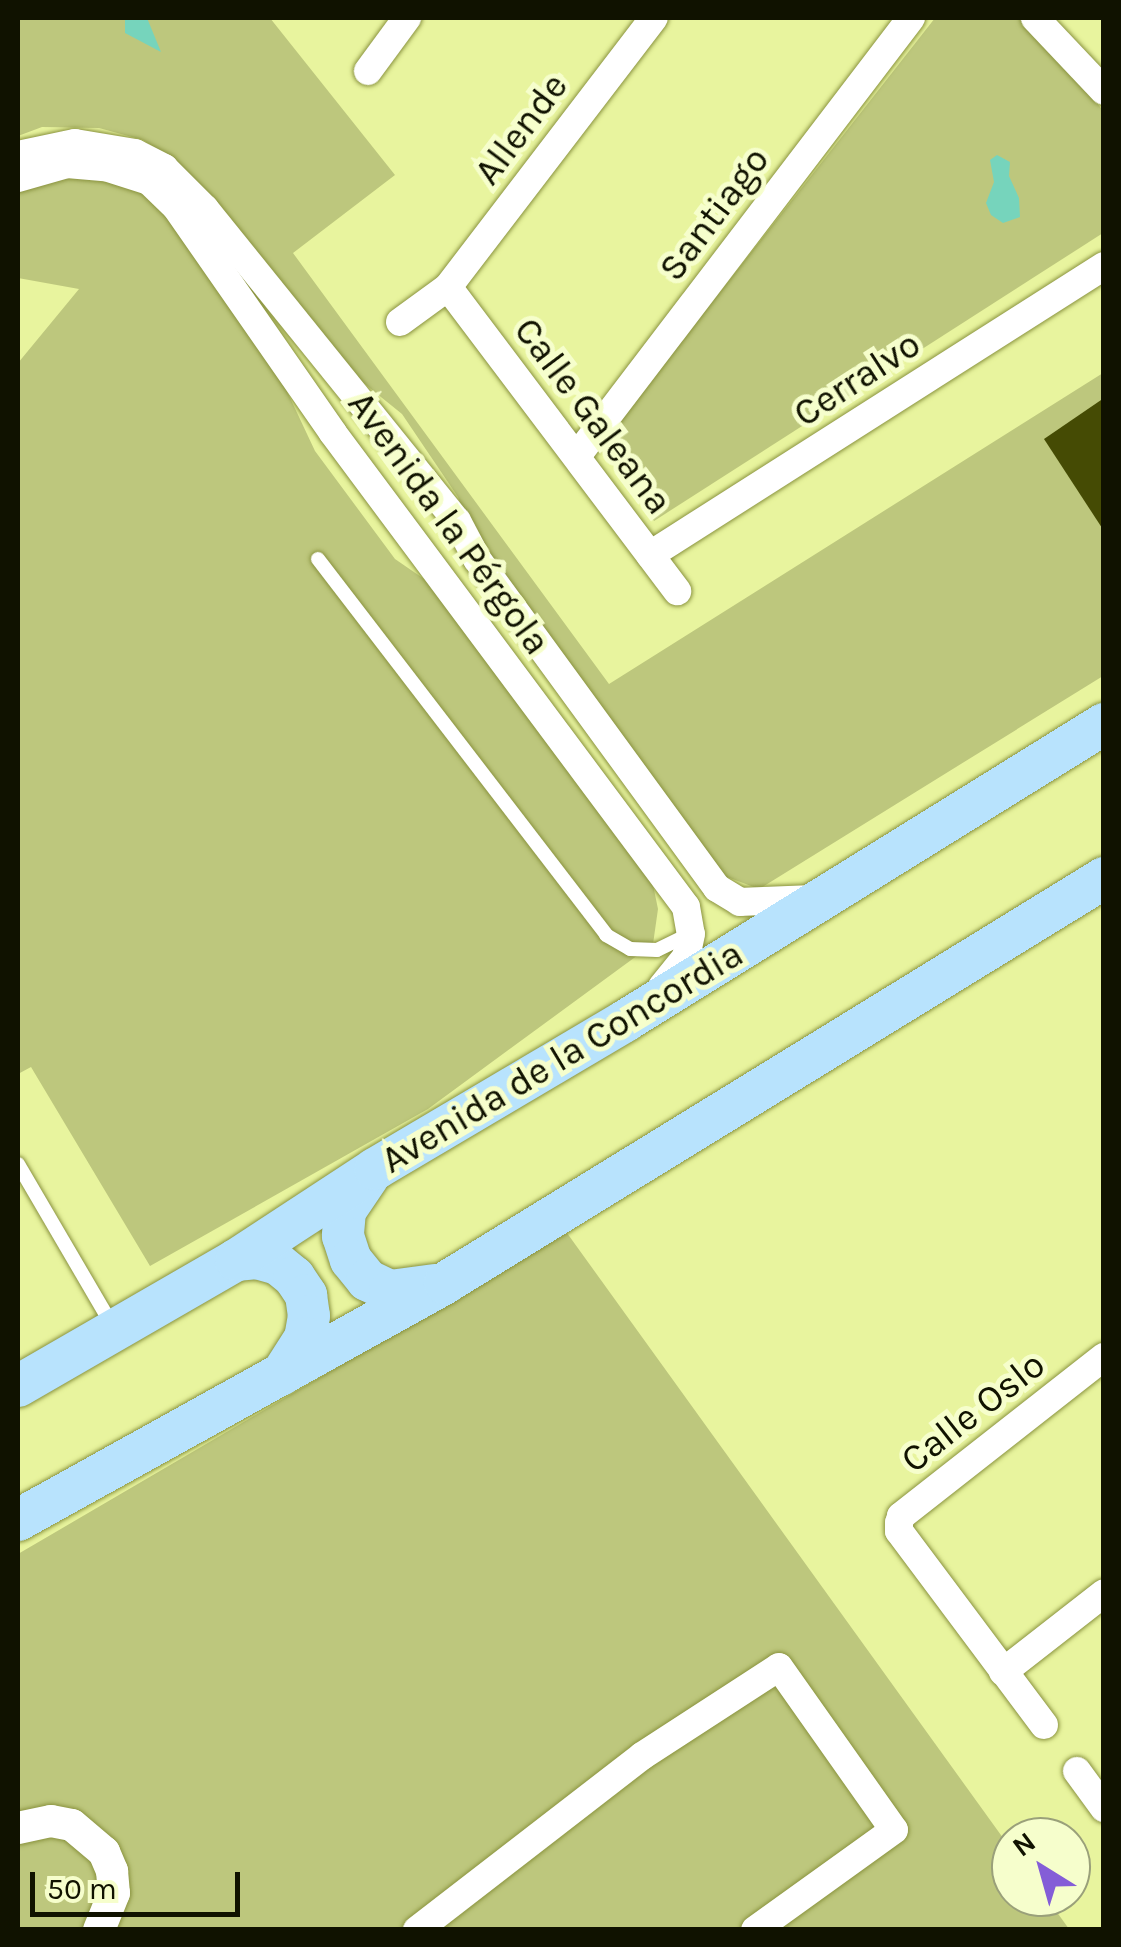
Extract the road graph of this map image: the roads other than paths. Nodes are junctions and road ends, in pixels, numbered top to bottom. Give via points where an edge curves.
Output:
1 (407, 18) edge
2 (654, 18) edge
3 (911, 18) edge
4 (1035, 18) edge
5 (368, 71) dead end
6 (1104, 90) edge
7 (18, 155) edge
8 (18, 178) edge
9 (1104, 266) edge
10 (448, 287) junction
11 (400, 322) dead end
12 (338, 374) junction
13 (311, 396) junction
14 (576, 456) junction
15 (650, 555) junction
16 (477, 559) junction
17 (318, 560) dead end
18 (445, 580) junction
19 (677, 592) dead end
20 (1104, 724) edge
21 (1102, 880) edge
22 (823, 898) junction
23 (691, 934) junction
24 (625, 1021) junction
25 (18, 1164) edge
26 (375, 1169) junction
27 (236, 1260) junction
28 (445, 1284) junction
29 (115, 1330) junction
30 (1104, 1357) edge
31 (281, 1374) junction
32 (18, 1386) edge
33 (18, 1520) edge
34 (1104, 1593) edge
35 (1002, 1672) junction
36 (1044, 1725) dead end
37 (1077, 1771) dead end
38 (1104, 1808) edge
39 (18, 1828) edge
40 (99, 1930) edge
41 (416, 1930) edge
42 (754, 1930) edge

1 - 5 street
2 - 10 street, Allende
3 - 14 street, Santiago
4 - 6 street
7 - 12 street, Avenida la Pérgola via 76,143 135,152 164,168
8 - 13 street, Avenida la Pérgola via 68,164 149,181 176,207
9 - 15 street, Cerralvo
10 - 11 street, Allende
10 - 14 street, Calle Galeana
12 - 13 street
12 - 16 street, Avenida la Pérgola via 457,521
13 - 18 street, Avenida la Pérgola
14 - 15 street, Calle Galeana
15 - 19 street, Calle Galeana
16 - 18 street
16 - 22 street, Avenida la Pérgola via 716,888 740,902
17 - 23 lane via 606,934 630,949 657,950
18 - 23 street, Avenida la Pérgola via 686,907
20 - 22 main road, Avenida de la Concordia
21 - 28 main road
22 - 24 main road, Avenida de la Concordia
23 - 24 street via 686,957
24 - 26 main road, Avenida de la Concordia
25 - 29 lane
26 - 27 main road, Avenida de la Concordia
26 - 28 main road via 346,1211 343,1236 351,1260 367,1280 390,1291
27 - 29 main road, Avenida de la Concordia
27 - 31 main road via 278,1264 306,1296 305,1338
28 - 31 main road
29 - 32 main road, Avenida de la Concordia
30 - 35 street, Calle Oslo via 902,1516 898,1531
31 - 33 main road
34 - 35 street
35 - 36 street
37 - 38 street
39 - 40 street via 51,1821 72,1825 104,1852 114,1893
41 - 42 street via 642,1756 778,1667 894,1830

